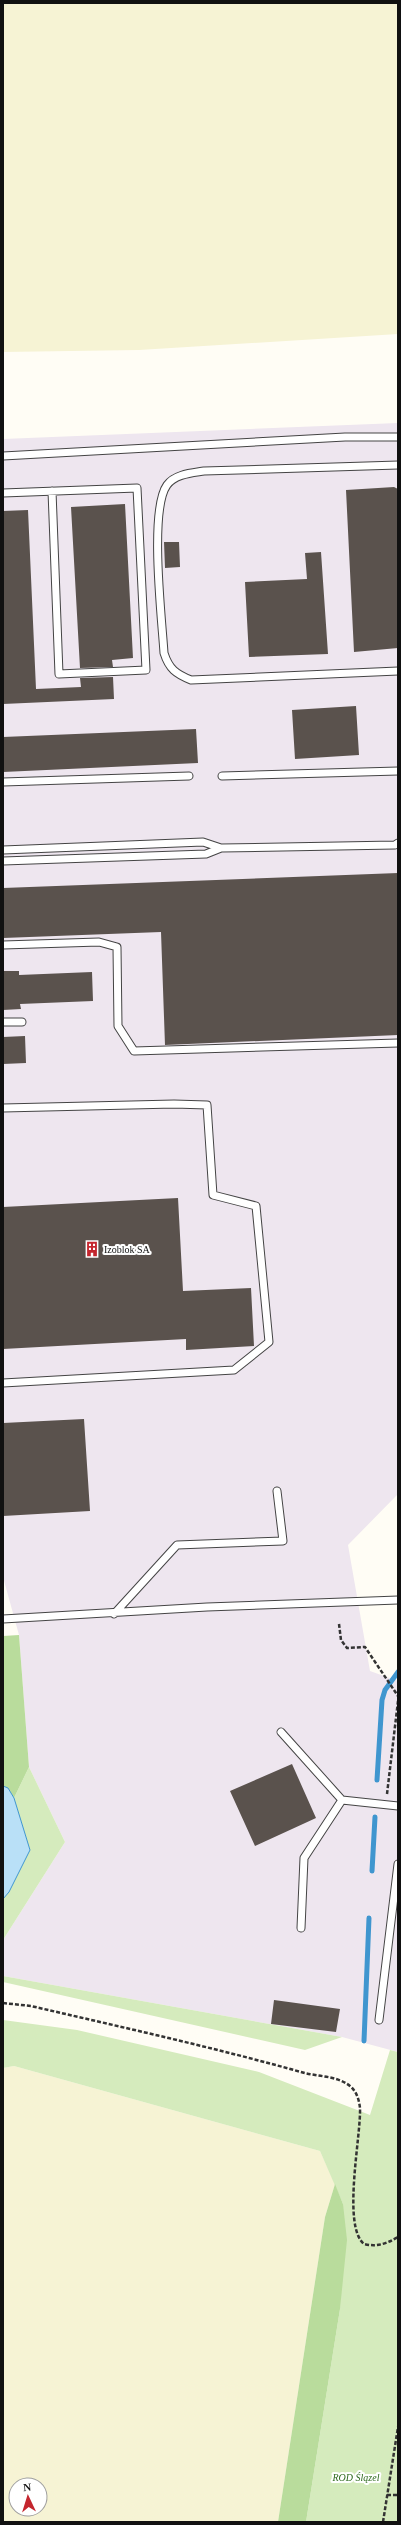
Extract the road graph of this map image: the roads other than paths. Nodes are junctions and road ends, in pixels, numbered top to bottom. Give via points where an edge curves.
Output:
1 (398, 437) edge
2 (3, 456) edge
3 (398, 464) edge
4 (52, 491) junction
5 (3, 493) edge
6 (398, 671) edge
7 (398, 771) edge
8 (189, 776) dead end
9 (222, 776) dead end
10 (3, 782) edge
11 (398, 843) edge
12 (221, 848) junction
13 (3, 850) edge
14 (3, 861) edge
15 (3, 945) edge
16 (3, 1022) edge
17 (22, 1022) dead end
18 (398, 1043) edge
19 (3, 1108) edge
20 (3, 1382) edge
21 (277, 1492) dead end
22 (398, 1600) edge
23 (114, 1614) junction
24 (3, 1619) edge
25 (281, 1732) dead end
26 (342, 1800) junction
27 (398, 1806) edge
28 (398, 1869) edge
29 (301, 1928) dead end
30 (378, 2020) dead end

1 - 2 lane via 345,437
3 - 6 lane via 183,475 167,485 160,507 157,540 164,653 168,665 176,674 191,680
4 - 4 lane via 137,488 146,670 59,674
4 - 5 lane
7 - 9 lane
8 - 10 lane
11 - 12 lane via 302,849
12 - 13 lane via 203,842
12 - 14 lane via 206,854
15 - 18 lane via 99,942 117,946 118,1026 134,1052
16 - 17 lane
19 - 20 lane via 206,1105 213,1195 256,1206 268,1342 234,1370
21 - 23 lane via 283,1541 177,1545
22 - 23 lane via 207,1607
23 - 24 lane
25 - 26 lane
26 - 27 lane
26 - 29 lane via 304,1858
28 - 30 lane

